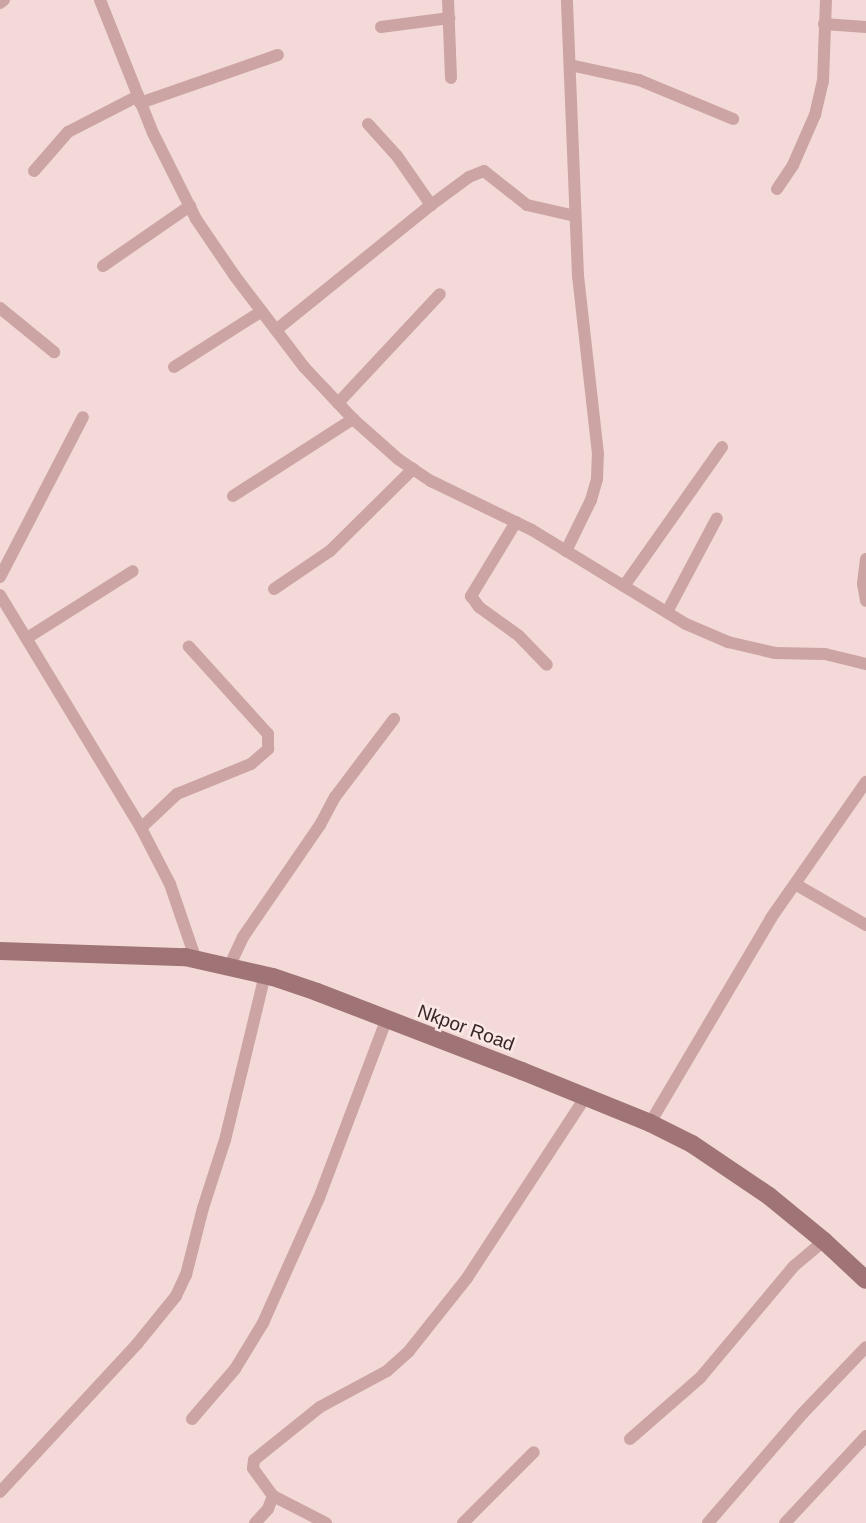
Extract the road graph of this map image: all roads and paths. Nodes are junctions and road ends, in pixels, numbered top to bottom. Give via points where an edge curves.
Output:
1 (4, 0) edge
2 (100, 0) edge
3 (448, 0) edge
4 (567, 0) edge
5 (826, 0) edge
6 (0, 3) edge
7 (449, 18) junction
8 (824, 24) junction
9 (381, 27) dead end
10 (866, 27) edge
11 (278, 55) dead end
12 (570, 65) junction
13 (451, 78) dead end
14 (139, 99) junction
15 (733, 119) dead end
16 (368, 124) dead end
17 (34, 172) dead end
18 (778, 189) dead end
19 (430, 205) junction
20 (190, 206) junction
21 (575, 216) junction
22 (103, 266) dead end
23 (440, 294) dead end
24 (0, 308) edge
25 (262, 311) junction
26 (276, 330) junction
27 (54, 352) dead end
28 (174, 367) dead end
29 (338, 403) junction
30 (83, 417) dead end
31 (353, 419) junction
32 (722, 447) dead end
33 (413, 469) junction
34 (233, 496) dead end
35 (717, 518) dead end
36 (516, 522) junction
37 (566, 551) junction
38 (866, 559) edge
39 (133, 571) dead end
40 (0, 577) edge
41 (624, 586) junction
42 (274, 589) dead end
43 (0, 595) edge
44 (866, 601) edge
45 (667, 612) junction
46 (27, 638) junction
47 (189, 647) dead end
48 (866, 664) edge
49 (547, 665) dead end
50 (394, 719) dead end
51 (866, 782) edge
52 (141, 828) junction
53 (795, 884) junction
54 (866, 926) edge
55 (0, 951) edge
56 (197, 960) junction
57 (229, 967) junction
58 (265, 975) junction
59 (386, 1021) junction
60 (585, 1098) junction
61 (650, 1123) junction
62 (824, 1241) junction
63 (866, 1280) edge
64 (866, 1347) edge
65 (192, 1419) dead end
66 (866, 1436) edge
67 (629, 1439) dead end
68 (534, 1452) dead end
69 (0, 1492) edge
70 (273, 1496) junction
71 (255, 1523) edge
72 (326, 1523) edge
73 (464, 1523) edge
74 (708, 1523) edge
75 (785, 1523) edge

1 - 6 street
2 - 14 street
3 - 7 street
4 - 12 street
5 - 8 street
7 - 9 street
7 - 13 street
8 - 10 street
8 - 18 street via 823,81 815,116
11 - 14 street
12 - 15 street via 639,80
12 - 21 street
14 - 17 street via 68,132
14 - 20 street
16 - 19 street via 397,156
19 - 21 street via 484,171 527,205
19 - 26 street
20 - 22 street
20 - 25 street
21 - 37 street via 598,454 591,500
23 - 29 street
24 - 27 street
25 - 26 street
25 - 28 street
26 - 29 street
29 - 31 street
30 - 40 street
31 - 33 street
31 - 34 street
32 - 41 street
33 - 36 street
33 - 42 street via 330,551
35 - 45 street
36 - 37 street
36 - 49 street via 471,596
37 - 41 street
38 - 44 street
39 - 46 street
41 - 45 street
43 - 46 street
45 - 48 street via 728,642
46 - 52 street
47 - 52 street via 268,734 268,749 251,764 177,794
50 - 57 street via 335,797 243,937
51 - 53 street
52 - 56 street via 170,884
53 - 54 street
53 - 61 street
55 - 56 street, Nkpor Road
56 - 57 street, Nkpor Road
57 - 58 street, Nkpor Road
58 - 59 street, Nkpor Road
58 - 69 street via 225,1140 176,1296
59 - 60 street, Nkpor Road
59 - 65 street via 324,1186 263,1323 235,1369
60 - 61 street, Nkpor Road
60 - 70 street via 467,1278 409,1351 387,1371 320,1407 254,1460 253,1468
61 - 62 street, Nkpor Road via 730,1167
62 - 63 street, Nkpor Road
62 - 67 street via 794,1266 700,1378
64 - 74 street
66 - 75 street
68 - 73 street
70 - 71 street
70 - 72 street

